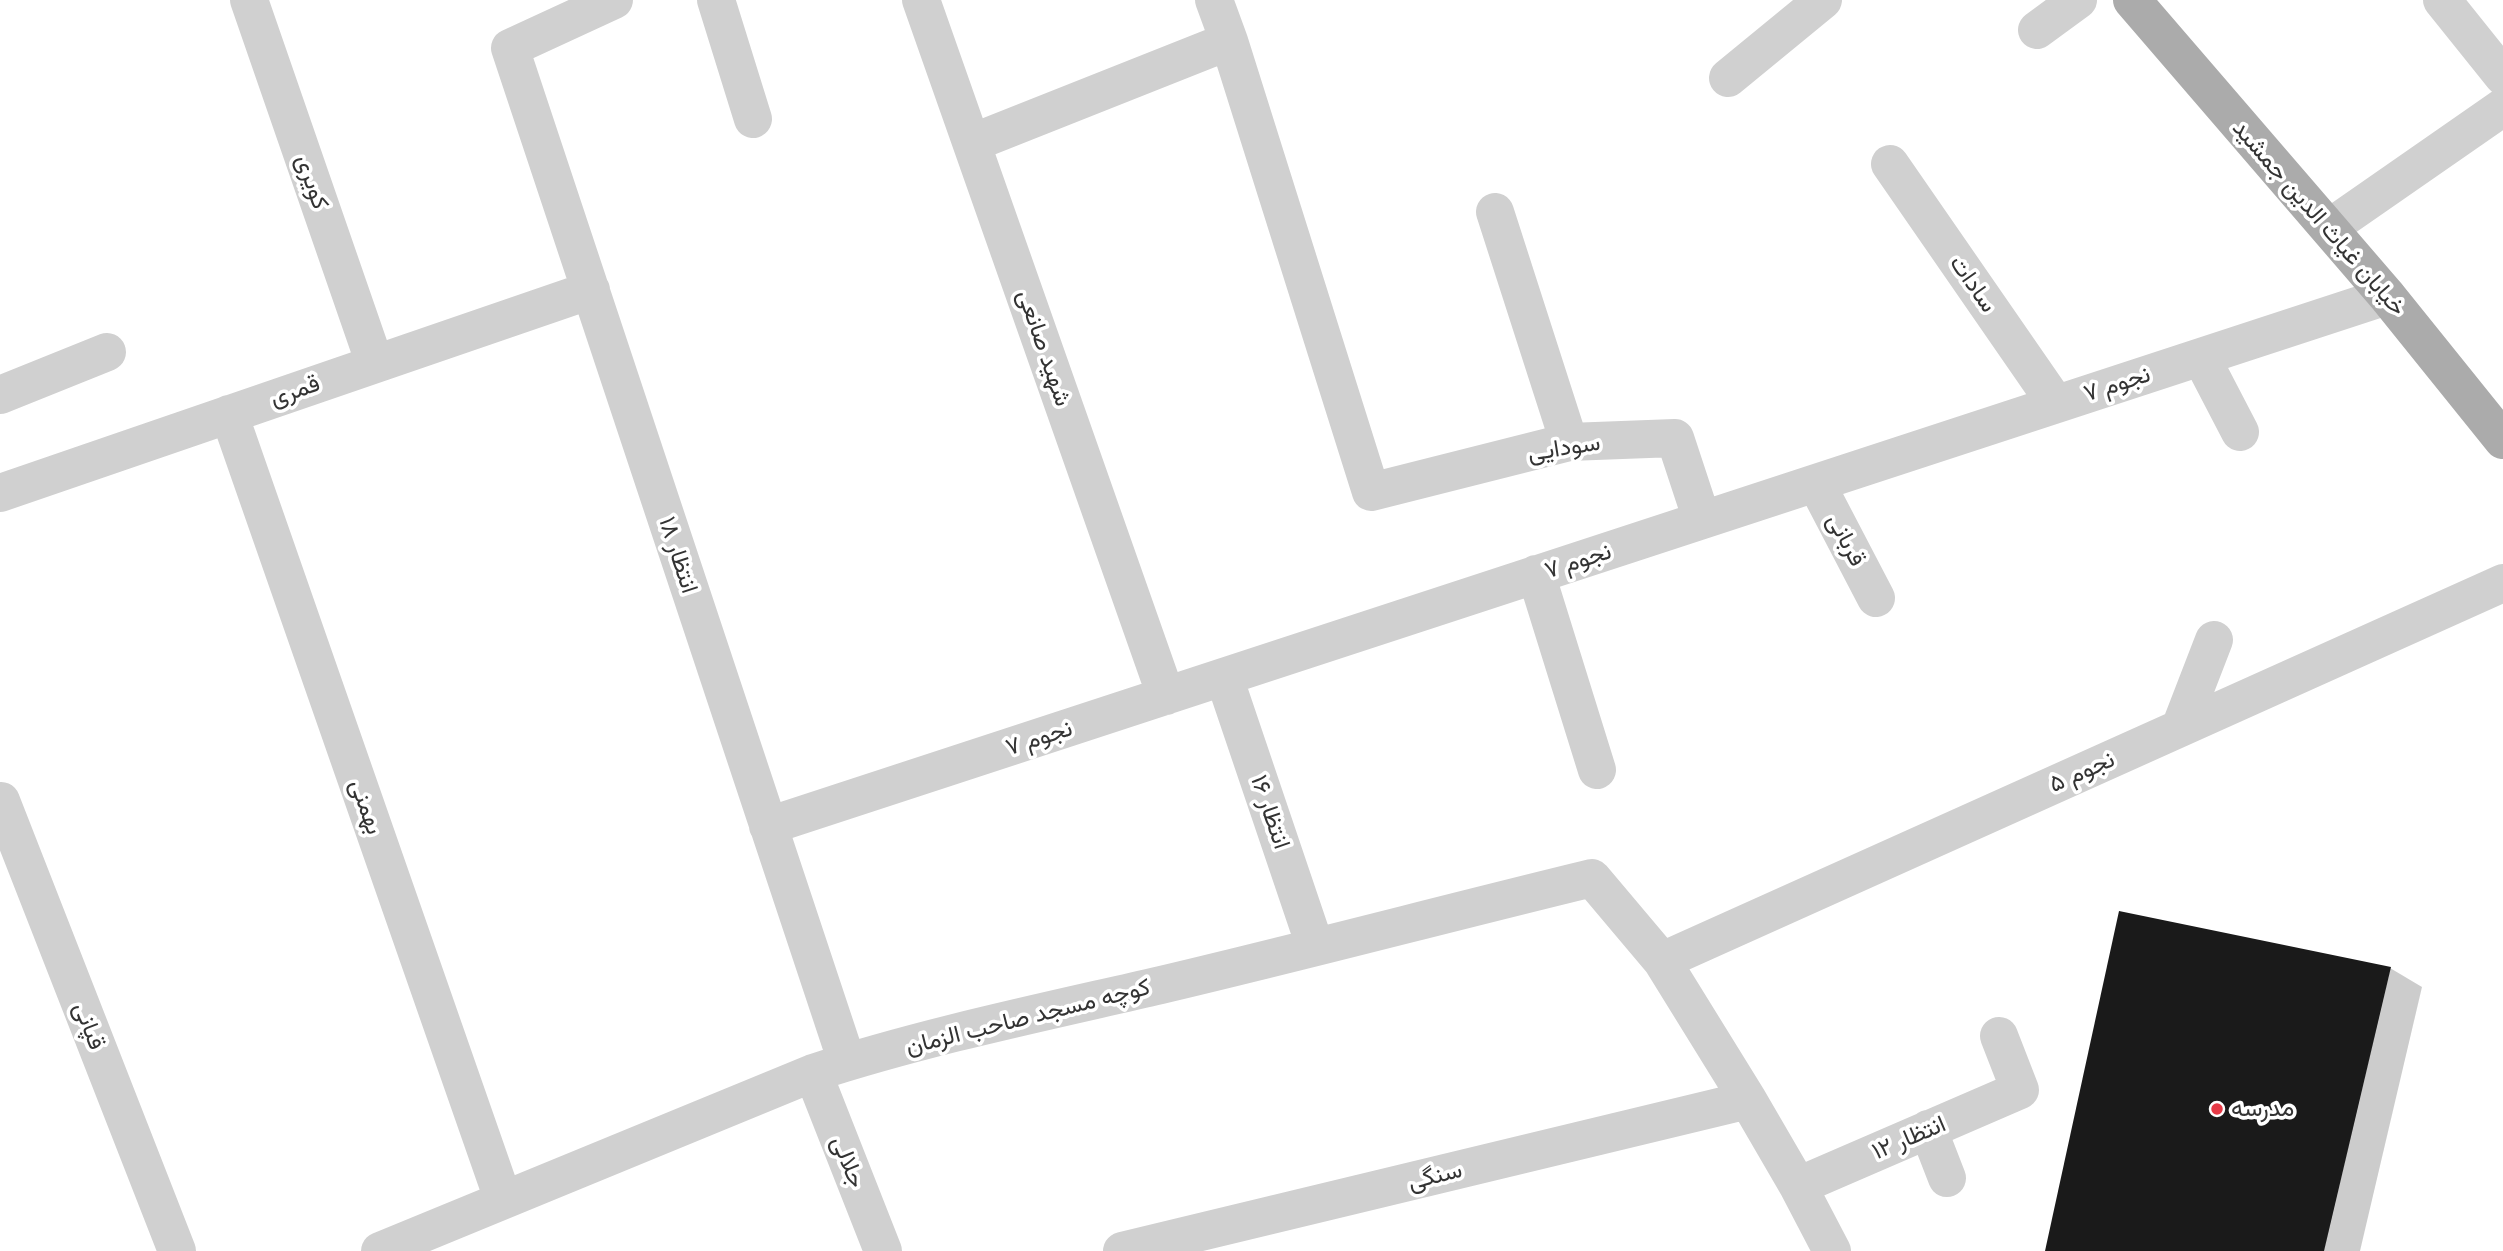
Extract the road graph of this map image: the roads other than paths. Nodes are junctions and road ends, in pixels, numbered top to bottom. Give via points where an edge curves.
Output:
1 (249, 0) edge
2 (614, 0) edge
3 (716, 0) edge
4 (921, 0) edge
5 (1214, 0) edge
6 (1823, 0) edge
7 (2078, 0) edge
8 (2132, 0) edge
9 (2442, 0) edge
10 (2037, 30) dead end
11 (1229, 41) junction
12 (2503, 76) edge
13 (1728, 78) dead end
14 (2503, 107) edge
15 (753, 119) dead end
16 (972, 143) junction
17 (1890, 164) dead end
18 (1495, 212) dead end
19 (2329, 228) junction
20 (590, 290) junction
21 (2387, 296) junction
22 (107, 352) dead end
23 (2202, 357) junction
24 (375, 364) junction
25 (0, 395) edge
26 (2056, 404) junction
27 (229, 414) junction
28 (2240, 432) dead end
29 (2503, 440) edge
30 (1569, 442) junction
31 (1815, 483) junction
32 (0, 493) edge
33 (1702, 520) junction
34 (1536, 575) junction
35 (2503, 583) edge
36 (1876, 598) dead end
37 (2214, 639) dead end
38 (1224, 677) junction
39 (1166, 696) junction
40 (2180, 728) junction
41 (1597, 770) dead end
42 (1, 801) edge
43 (768, 827) junction
44 (1315, 946) junction
45 (1662, 961) junction
46 (1999, 1036) dead end
47 (830, 1068) junction
48 (1748, 1100) junction
49 (1928, 1129) junction
50 (1947, 1178) dead end
51 (1798, 1186) junction
52 (503, 1199) junction
53 (177, 1251) edge
54 (380, 1251) edge
55 (883, 1251) edge
56 (1122, 1251) edge
57 (1832, 1251) edge

1 - 24 street, کویری
2 - 20 street, انتظار ۱۸ via 510,48
3 - 15 street
4 - 16 street, شهید صانعی
5 - 11 street
6 - 13 street
7 - 10 street
8 - 19 main road, خیابان غیاث الدین جمشید
9 - 12 street
11 - 16 street
11 - 30 street, سودایی via 1371,492
14 - 19 street
16 - 39 street, شهید صانعی
17 - 26 street, سادات
18 - 30 street
19 - 21 main road, خیابان غیاث الدین جمشید
20 - 24 street, قمری
20 - 43 street, انتظار ۱۸
21 - 23 street, نجوم ۷
21 - 29 main road, خیابان غیاث الدین جمشید
22 - 25 street
23 - 26 street, نجوم ۷
23 - 28 street
24 - 27 street, قمری
26 - 31 street, نجوم ۷
27 - 32 street, قمری
27 - 52 street, بهمنی
30 - 33 street, سودایی via 1675,438
31 - 33 street, نجوم ۷
31 - 36 street, قربانی
33 - 34 street, نجوم ۷
34 - 38 street, نجوم ۷
34 - 41 street
35 - 40 street, نجوم ۵
37 - 40 street
38 - 39 street, نجوم ۷
38 - 44 street, انتظار ۱۶
39 - 43 street, نجوم ۷
40 - 45 street, نجوم ۵
42 - 53 street, قپانی
43 - 47 street, انتظار ۱۸
44 - 45 street, کوچه مسجد صاحب الزمان via 1592,878
44 - 47 street, کوچه مسجد صاحب الزمان
45 - 48 street
46 - 49 street, انتظار ۱۲ via 2020,1090
47 - 52 street, کوچه مسجد صاحب الزمان
47 - 55 street, جلالی
48 - 51 street
48 - 56 street, سنگی
49 - 50 street
49 - 51 street, انتظار ۱۲
51 - 57 street
52 - 54 street, کوچه مسجد صاحب الزمان

